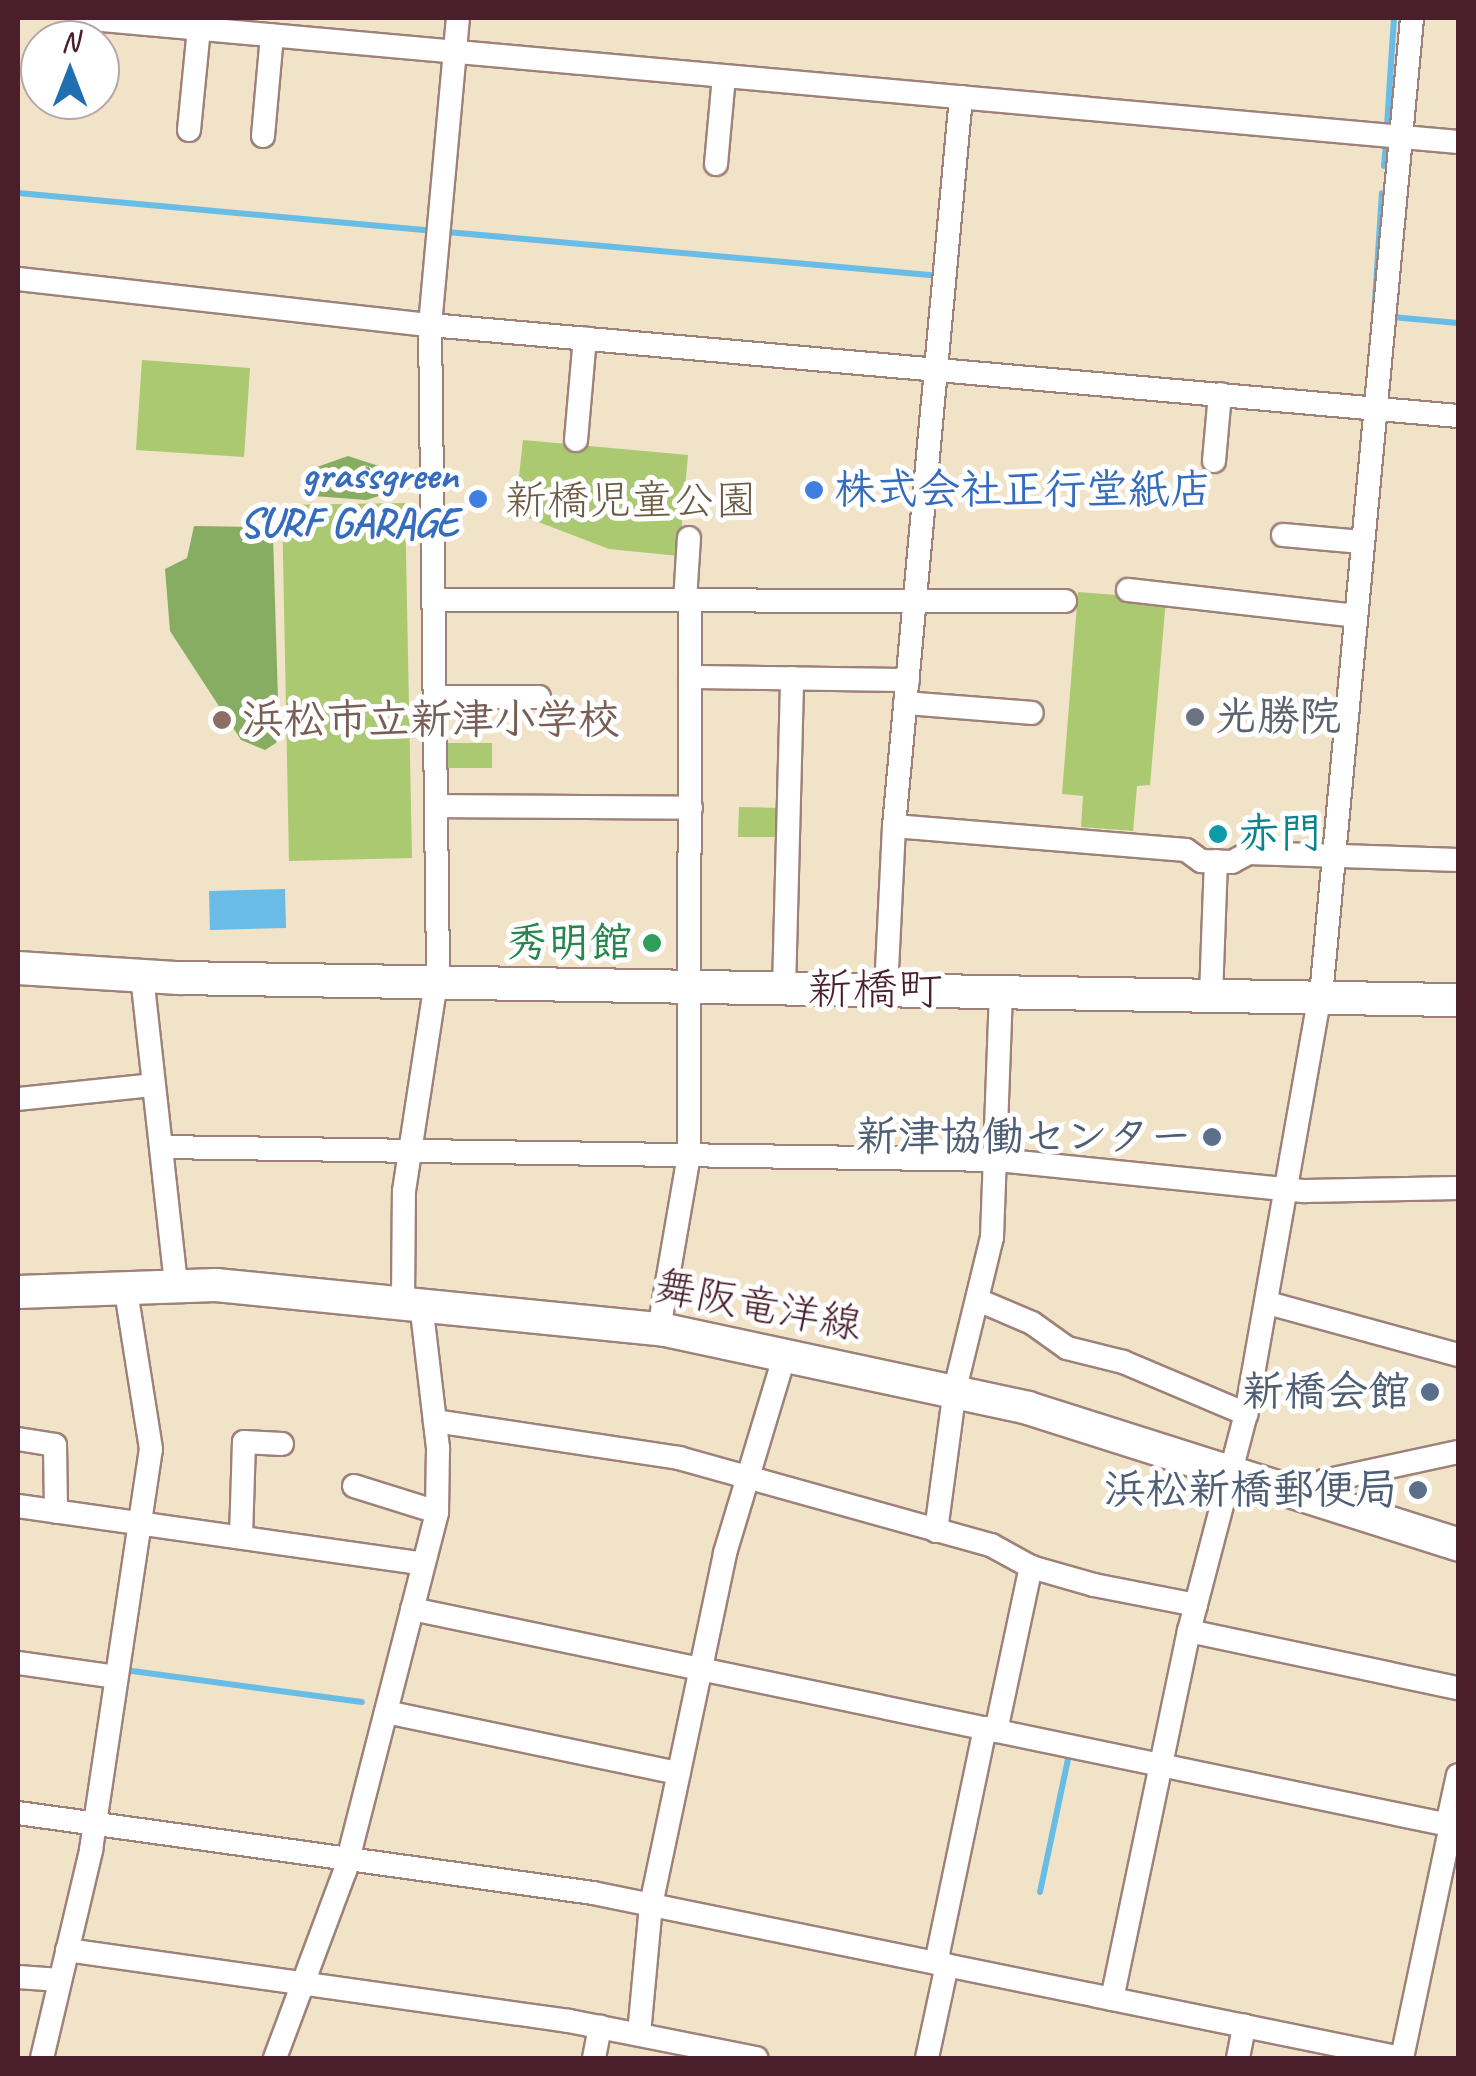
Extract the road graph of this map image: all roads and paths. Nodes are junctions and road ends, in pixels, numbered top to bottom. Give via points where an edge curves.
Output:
1 (80, 18) edge
2 (458, 18) edge
3 (1412, 18) edge
4 (199, 28) junction
5 (272, 35) junction
6 (454, 51) junction
7 (724, 76) junction
8 (960, 97) junction
9 (189, 130) dead end
10 (263, 136) dead end
11 (1399, 136) junction
12 (1458, 142) edge
13 (716, 164) dead end
14 (18, 279) edge
15 (430, 325) junction
16 (585, 338) junction
17 (936, 368) junction
18 (1220, 394) junction
19 (1374, 408) junction
20 (1458, 416) edge
21 (576, 440) dead end
22 (1214, 461) dead end
23 (1283, 535) dead end
24 (689, 538) dead end
25 (1362, 542) junction
26 (1128, 590) dead end
27 (434, 600) junction
28 (687, 601) junction
29 (915, 601) junction
30 (1065, 601) dead end
31 (1356, 616) junction
32 (690, 677) junction
33 (792, 678) junction
34 (907, 691) junction
35 (435, 697) junction
36 (538, 697) dead end
37 (1032, 713) dead end
38 (436, 806) junction
39 (691, 808) junction
40 (894, 826) junction
41 (1334, 856) junction
42 (1458, 860) edge
43 (1216, 861) junction
44 (18, 968) edge
45 (142, 976) junction
46 (438, 982) junction
47 (692, 987) junction
48 (784, 988) junction
49 (886, 990) junction
50 (1001, 992) junction
51 (1211, 996) junction
52 (1319, 998) junction
53 (1458, 1000) edge
54 (154, 1085) junction
55 (18, 1100) edge
56 (161, 1147) junction
57 (411, 1150) junction
58 (689, 1155) junction
59 (998, 1160) junction
60 (1458, 1188) edge
61 (1290, 1189) junction
62 (176, 1283) junction
63 (126, 1284) junction
64 (18, 1292) edge
65 (978, 1300) junction
66 (412, 1302) junction
67 (1268, 1302) junction
68 (658, 1329) junction
69 (786, 1354) junction
70 (1458, 1354) edge
71 (955, 1389) junction
72 (1246, 1414) junction
73 (435, 1421) junction
74 (18, 1439) edge
75 (282, 1444) dead end
76 (1458, 1452) edge
77 (1228, 1471) junction
78 (750, 1478) junction
79 (354, 1486) dead end
80 (1312, 1498) junction
81 (18, 1506) edge
82 (56, 1512) junction
83 (436, 1512) junction
84 (137, 1523) junction
85 (936, 1531) junction
86 (240, 1537) junction
87 (1458, 1544) edge
88 (424, 1564) junction
89 (1031, 1567) junction
90 (1196, 1605) junction
91 (412, 1608) junction
92 (1189, 1632) junction
93 (18, 1663) edge
94 (701, 1669) junction
95 (116, 1677) junction
96 (1458, 1688) edge
97 (386, 1712) junction
98 (991, 1730) junction
99 (1161, 1765) junction
100 (679, 1772) junction
101 (1458, 1774) edge
102 (18, 1813) edge
103 (95, 1824) junction
104 (1452, 1826) edge
105 (348, 1858) junction
106 (651, 1905) junction
107 (68, 1950) junction
108 (941, 1964) junction
109 (18, 1977) edge
110 (60, 1980) junction
111 (303, 1983) junction
112 (1112, 1999) junction
113 (600, 2026) junction
114 (1244, 2026) junction
115 (639, 2034) junction
116 (42, 2058) edge
117 (275, 2058) edge
118 (594, 2058) edge
119 (756, 2058) edge
120 (928, 2058) edge
121 (1238, 2058) edge
122 (1402, 2058) edge

1 - 4 street
2 - 6 street
3 - 11 street
4 - 5 street
4 - 9 street
5 - 6 street
5 - 10 street
6 - 7 street
6 - 15 street
7 - 8 street
7 - 13 street
8 - 11 street
8 - 17 street
11 - 12 street
11 - 19 street
14 - 15 street
15 - 16 street
15 - 27 street
16 - 17 street
16 - 21 street
17 - 18 street
17 - 29 street
18 - 19 street
18 - 22 street
19 - 20 street
19 - 25 street
23 - 25 street
24 - 28 street
25 - 31 street
26 - 31 street
27 - 28 street
27 - 35 street
28 - 29 street
28 - 32 street
29 - 30 street
29 - 34 street
31 - 41 street
32 - 33 street
32 - 39 street
33 - 34 street
33 - 48 street
34 - 37 street
34 - 40 street
35 - 36 street
35 - 38 street
38 - 39 street
38 - 46 street
39 - 47 street
40 - 43 street via 1186,850
40 - 49 street
41 - 42 street
41 - 43 street via 1248,853
41 - 52 street
43 - 51 street
44 - 45 main road
45 - 46 main road
45 - 54 street
46 - 47 main road
46 - 57 street
47 - 48 main road
47 - 58 street
48 - 49 main road
49 - 50 main road
50 - 51 main road
50 - 59 street
51 - 52 main road
52 - 53 main road
52 - 61 street
54 - 55 street
54 - 56 street
56 - 57 street
56 - 62 street
57 - 58 street
57 - 66 street via 402,1211
58 - 59 street
58 - 68 street
59 - 61 street
59 - 65 street
60 - 61 street
61 - 67 street
62 - 63 main road, 舞阪竜洋線
62 - 66 main road, 舞阪竜洋線
63 - 64 main road, 舞阪竜洋線
63 - 84 street via 151,1429
65 - 71 street
65 - 72 street via 1032,1323 1066,1348 1122,1362
66 - 68 main road, 舞阪竜洋線
66 - 73 street
67 - 70 street
67 - 72 street
68 - 69 main road, 舞阪竜洋線
69 - 71 main road, 舞阪竜洋線
69 - 78 street
71 - 77 main road, 舞阪竜洋線
71 - 85 street
72 - 77 street
73 - 78 street via 671,1456
73 - 83 street
74 - 82 street via 55,1445
75 - 86 street via 244,1442
76 - 80 street via 1324,1481
77 - 80 main road, 舞阪竜洋線
77 - 90 street
78 - 85 street
78 - 94 street via 727,1544
79 - 83 street
80 - 87 main road, 舞阪竜洋線
81 - 82 street
82 - 84 street
83 - 88 street
84 - 86 street
84 - 95 street
85 - 89 street via 991,1545
86 - 88 street
88 - 91 street
89 - 90 street
89 - 98 street
90 - 92 street
91 - 94 street
91 - 97 street
92 - 96 street
92 - 99 street
93 - 95 street
94 - 98 street
94 - 100 street
95 - 103 street
97 - 100 street
97 - 105 street
98 - 99 street
98 - 108 street
99 - 104 street
99 - 112 street
100 - 106 street
101 - 104 street
102 - 103 street
103 - 105 street
103 - 107 street
104 - 122 street
105 - 106 street
105 - 111 street
106 - 108 street
106 - 115 street
107 - 110 street
107 - 111 street
108 - 112 street
108 - 120 street
109 - 110 street
110 - 116 street
111 - 113 street
111 - 117 street
112 - 114 street
113 - 115 street
113 - 118 street
114 - 121 street
114 - 122 street
115 - 119 street

